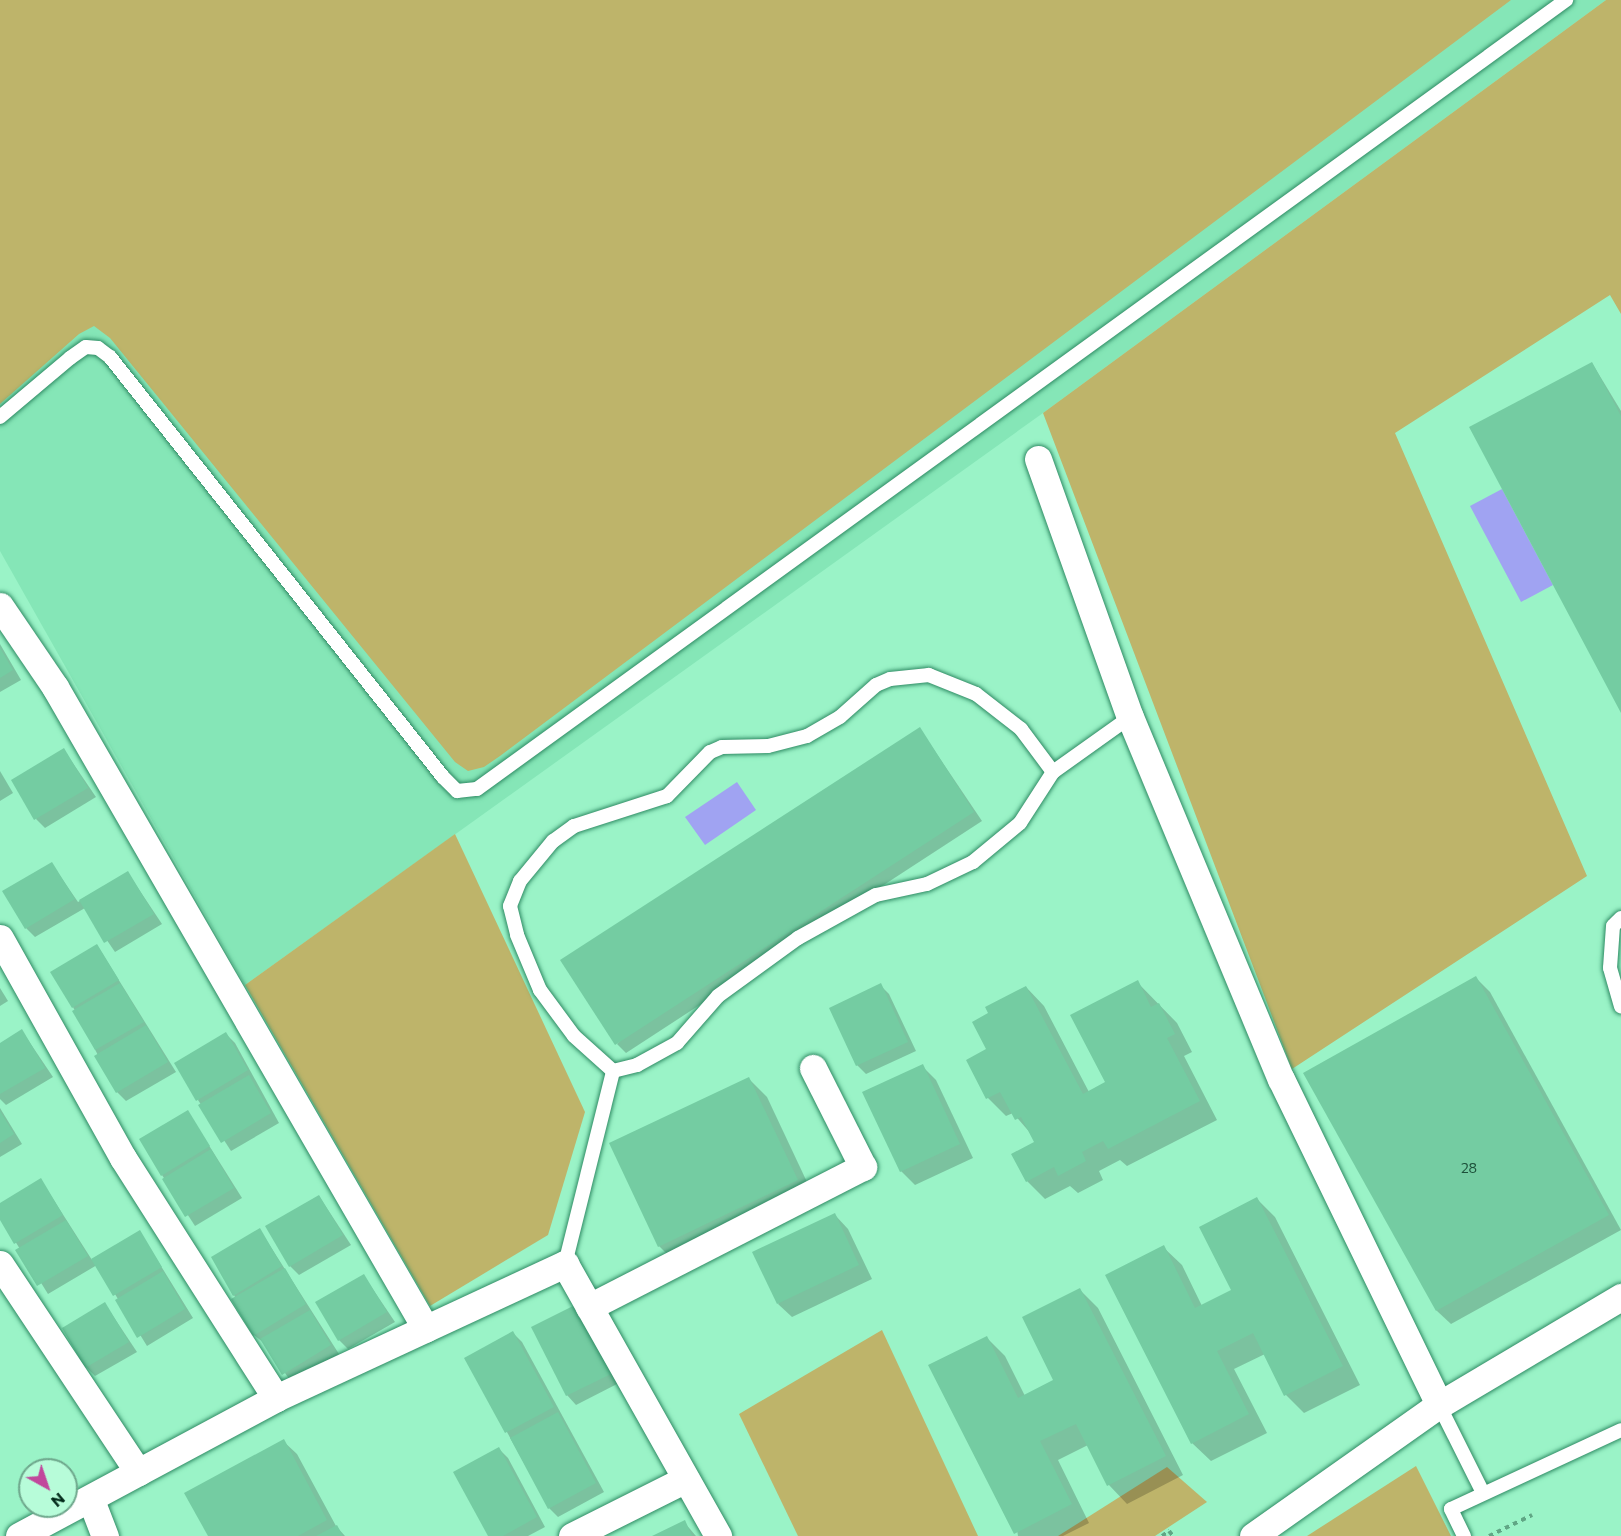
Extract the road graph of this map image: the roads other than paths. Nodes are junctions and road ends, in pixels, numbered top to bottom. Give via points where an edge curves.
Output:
1 (1566, 0) edge
2 (0, 417) edge
3 (1038, 459) dead end
4 (0, 606) edge
5 (1130, 717) junction
6 (1053, 772) junction
7 (1621, 918) edge
8 (0, 938) edge
9 (1621, 1006) edge
10 (813, 1068) dead end
11 (613, 1071) junction
12 (0, 1264) edge
13 (565, 1264) junction
14 (1621, 1297) edge
15 (589, 1307) junction
16 (426, 1329) junction
17 (276, 1398) junction
18 (1439, 1405) junction
19 (1621, 1430) edge
20 (138, 1472) junction
21 (686, 1479) junction
22 (1483, 1493) junction
23 (91, 1500) junction
24 (19, 1536) edge
25 (105, 1536) edge
26 (572, 1536) edge
27 (718, 1536) edge
28 (1253, 1536) edge
29 (1464, 1536) edge

1 - 2 lane via 477,789 457,791 443,777 110,357 98,348 86,346
3 - 5 street
4 - 16 street via 55,687
5 - 6 lane
5 - 18 street via 1281,1079
6 - 11 lane via 1020,823 973,862 927,884 876,895 837,915 718,996 677,1043 638,1065
6 - 11 lane via 1022,729 1001,711 949,680 909,674 876,685 840,717 807,736 768,746 722,747 710,752 667,796 574,826 534,860 510,906 527,963 540,990 573,1036
7 - 9 lane via 1613,926 1610,968
8 - 17 street via 123,1158
10 - 15 street via 863,1167
11 - 13 lane
12 - 20 street
13 - 15 street
13 - 16 street
14 - 18 street
15 - 21 street
16 - 17 street
17 - 20 street
18 - 22 lane
18 - 28 street
19 - 22 lane
20 - 23 street
21 - 26 street
21 - 27 street
22 - 29 lane via 1451,1509
23 - 24 street
23 - 25 street

